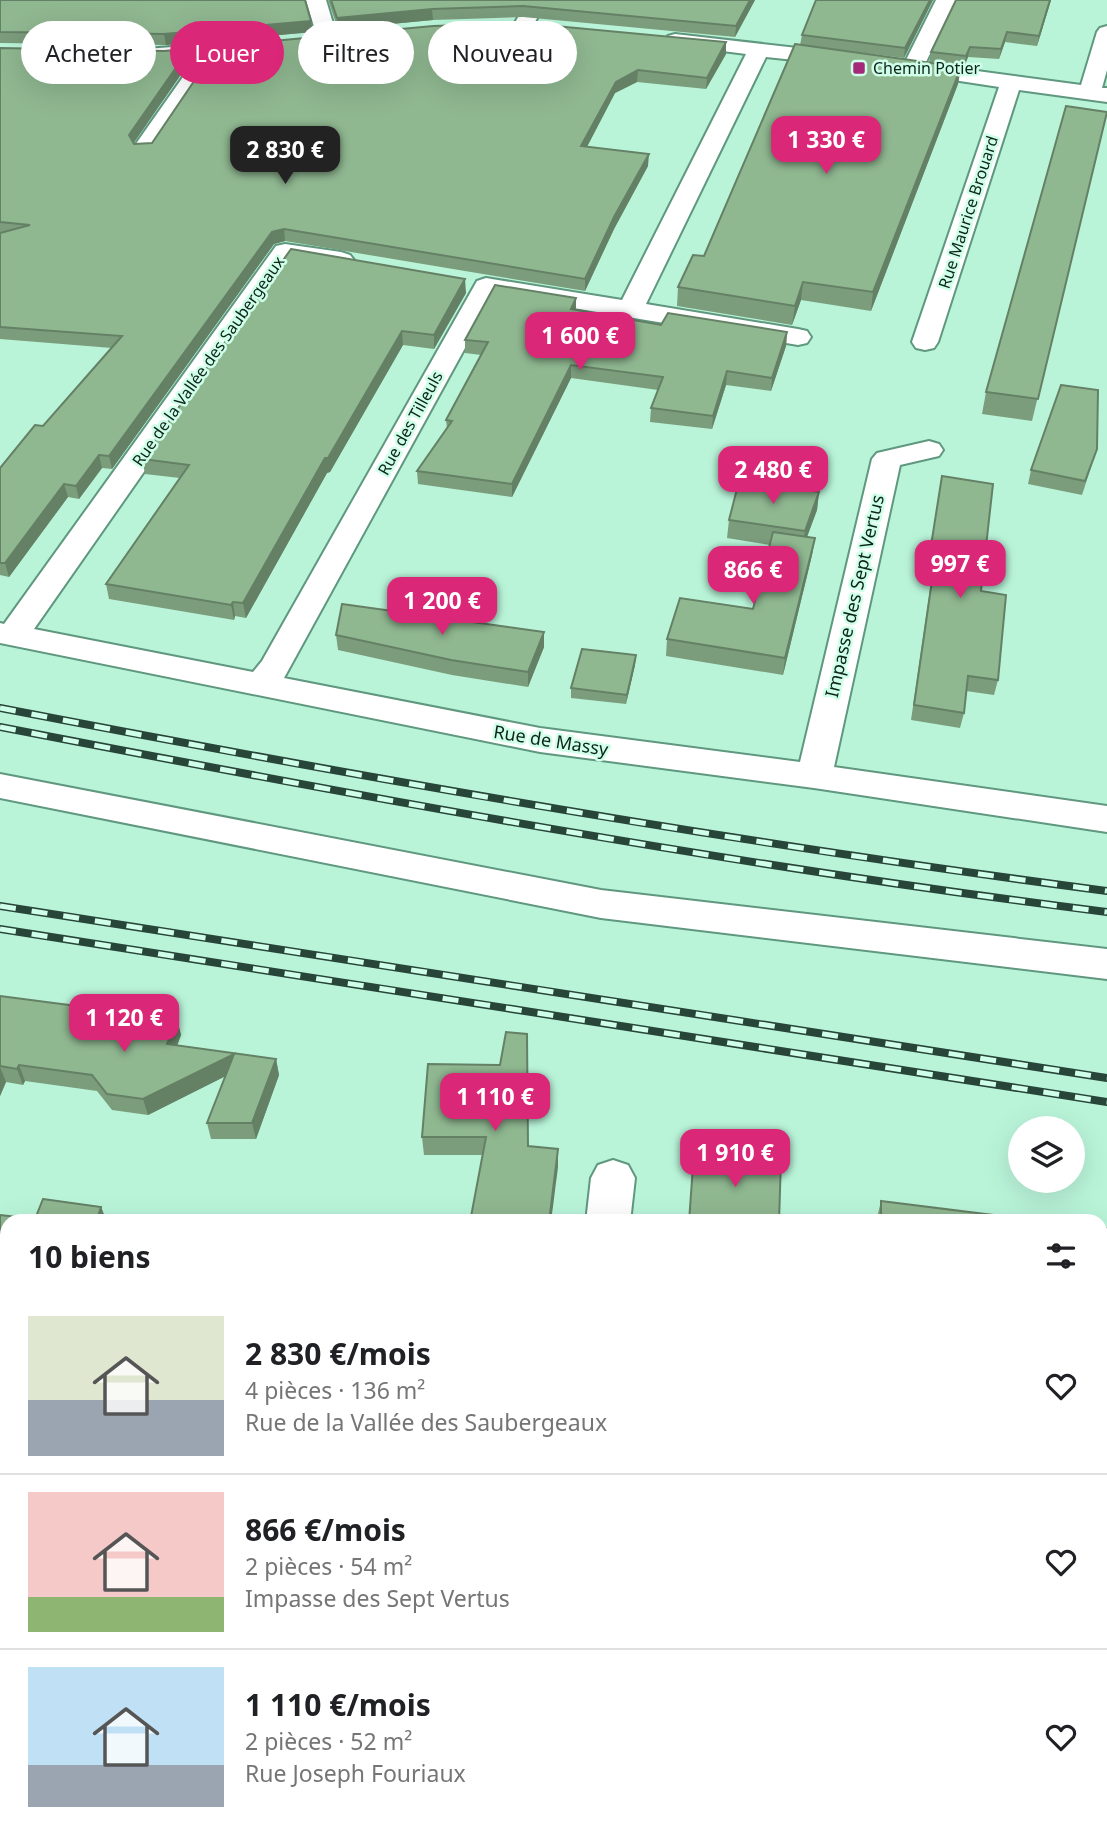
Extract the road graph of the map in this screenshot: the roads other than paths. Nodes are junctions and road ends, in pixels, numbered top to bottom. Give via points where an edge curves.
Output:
1 (316, 0) edge
2 (538, 0) edge
3 (946, 0) edge
4 (322, 21) edge
5 (533, 21) edge
6 (1107, 32) edge
7 (653, 38) edge
8 (760, 48) junction
9 (863, 62) edge
10 (888, 66) edge
11 (912, 69) junction
12 (1010, 82) junction
13 (188, 84) edge
14 (1099, 94) edge
15 (144, 148) edge
16 (367, 265) edge
17 (459, 281) edge
18 (486, 286) junction
19 (630, 309) junction
20 (798, 337) dead end
21 (925, 342) dead end
22 (929, 450) dead end
23 (7, 634) edge
24 (260, 686) junction
25 (814, 776) junction
26 (0, 786) edge
27 (1107, 819) edge
28 (1107, 964) edge
29 (613, 1178) dead end
30 (609, 1214) edge

1 - 4 street
2 - 5 street
3 - 11 street
6 - 14 street
7 - 8 street
8 - 9 street
8 - 19 street
10 - 11 street
11 - 12 street
12 - 14 street
12 - 21 street, Rue Maurice Brouard
13 - 15 street
16 - 23 street, Rue de la Vallée des Saubergeaux via 285,251
17 - 18 street
18 - 19 street
18 - 24 street, Rue des Tilleuls via 276,666
19 - 20 street
22 - 25 street, Impasse des Sept Vertus via 887,459
23 - 24 street, Rue de Massy
24 - 25 street, Rue de Massy via 540,740
25 - 27 street, Rue de Massy
26 - 28 street via 601,904
29 - 30 street

